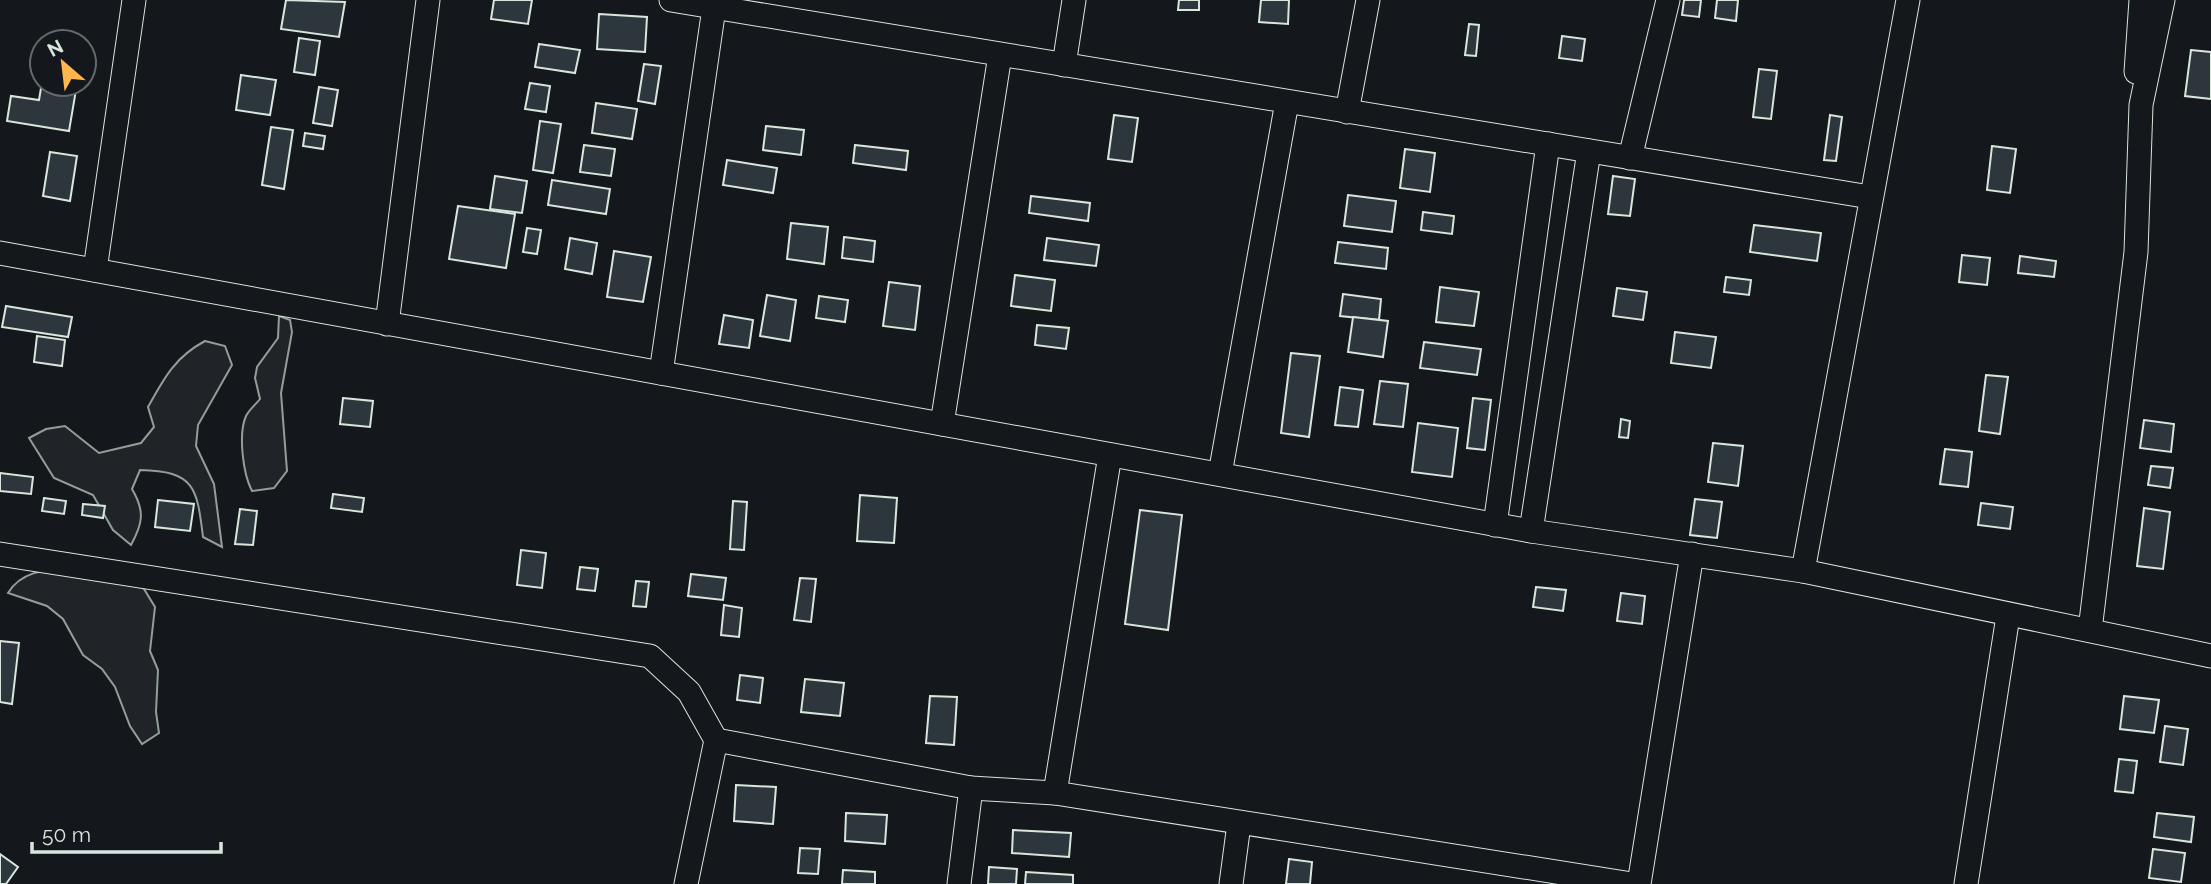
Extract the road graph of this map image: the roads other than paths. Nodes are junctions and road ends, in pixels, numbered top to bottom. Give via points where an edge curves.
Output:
1 (134, 0) edge
2 (428, 0) edge
3 (1074, 0) edge
4 (1368, 0) edge
5 (1668, 0) edge
6 (1908, 0) edge
7 (2141, 0) edge
8 (2163, 0) edge
9 (693, 3) edge
10 (1000, 55) junction
11 (1064, 65) junction
12 (1287, 102) junction
13 (2141, 105) junction
14 (1347, 112) junction
15 (1548, 145) junction
16 (1589, 151) junction
17 (1630, 158) junction
18 (1870, 197) junction
19 (0, 253) edge
20 (95, 270) junction
21 (387, 324) junction
22 (661, 373) junction
23 (942, 424) junction
24 (1110, 455) junction
25 (1220, 474) junction
26 (1495, 525) junction
27 (1531, 531) junction
28 (0, 554) edge
29 (1692, 554) junction
30 (1803, 572) junction
31 (2008, 616) junction
32 (2090, 630) junction
33 (2211, 656) edge
34 (716, 740) junction
35 (971, 788) junction
36 (1055, 793) junction
37 (1239, 824) junction
38 (1529, 876) edge
39 (686, 884) edge
40 (959, 884) edge
41 (1231, 884) edge
42 (1632, 884) edge
43 (1639, 884) edge
44 (1966, 884) edge

1 - 20 street
2 - 21 street
3 - 11 street
4 - 14 street
5 - 17 street
6 - 18 street
7 - 13 street via 2135,85
8 - 13 street
9 - 10 street
9 - 22 street
10 - 11 street
10 - 23 street
11 - 12 street
12 - 14 street
12 - 25 street
13 - 32 street via 2136,252
14 - 15 street
15 - 16 street
15 - 26 street
16 - 17 street
16 - 27 street
17 - 18 street
18 - 30 street
19 - 20 street
20 - 21 street
21 - 22 street
22 - 23 street
23 - 24 street
24 - 25 street
24 - 36 street
25 - 26 street
26 - 27 street
27 - 29 street
28 - 34 street via 650,656 689,692
29 - 30 street
29 - 43 street
30 - 31 street
31 - 32 street
31 - 44 street
32 - 33 street
34 - 35 street
34 - 39 street
35 - 36 street
35 - 40 street
36 - 37 street
37 - 38 street
37 - 41 street
38 - 42 street

